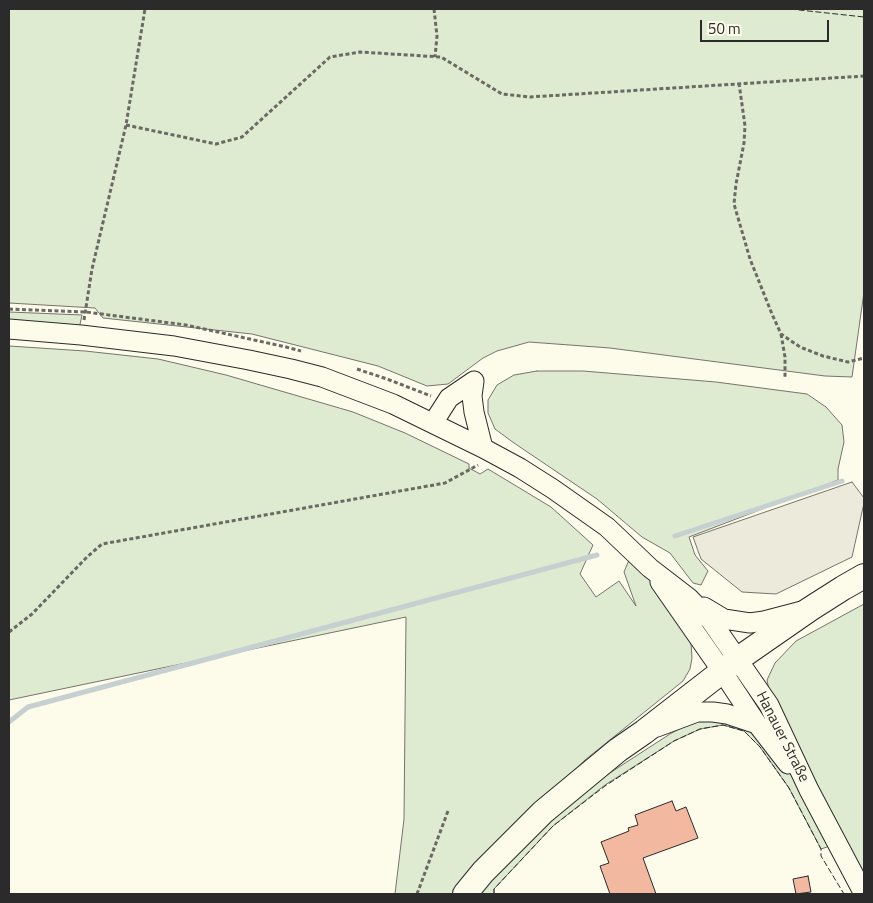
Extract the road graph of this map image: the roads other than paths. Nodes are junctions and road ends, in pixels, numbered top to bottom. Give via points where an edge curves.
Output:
1 (9, 329) edge
2 (433, 423) junction
3 (489, 451) junction
4 (650, 568) junction
5 (864, 576) edge
6 (689, 598) junction
7 (810, 609) junction
8 (730, 665) junction
9 (757, 724) junction
10 (644, 732) junction
11 (809, 790) junction
12 (464, 894) edge
13 (864, 894) edge

1 - 2 street via 155,344 282,367 362,392
2 - 3 street
2 - 3 street via 449,398 474,380 474,412
3 - 4 street via 581,508 607,527
4 - 6 street
4 - 8 street
5 - 7 main road
6 - 7 street via 724,619 736,622 764,621
6 - 8 street via 711,621
7 - 8 main road
8 - 9 street, Hanauer Straße
8 - 10 main road
8 - 11 street, Hanauer Straße via 769,705
9 - 10 street via 727,714 697,712
9 - 11 street, Hanauer Straße
10 - 12 main road via 542,812
11 - 13 street, Hanauer Straße

